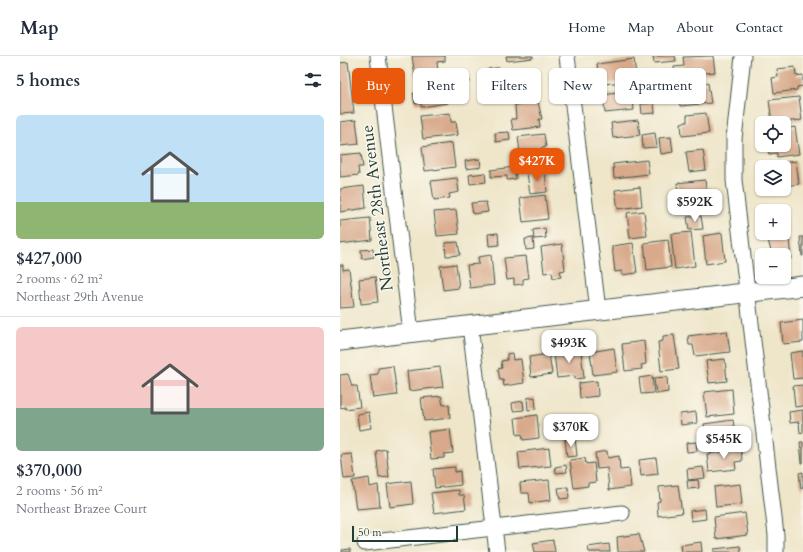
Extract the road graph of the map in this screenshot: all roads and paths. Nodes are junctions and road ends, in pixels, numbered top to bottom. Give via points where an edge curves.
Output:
1 (378, 56) edge
2 (567, 56) edge
3 (744, 56) edge
4 (803, 286) edge
5 (747, 293) junction
6 (598, 310) junction
7 (470, 326) junction
8 (411, 333) junction
9 (340, 341) edge
10 (622, 512) dead end
11 (494, 528) junction
12 (365, 543) dead end
13 (497, 552) edge
14 (776, 552) edge

1 - 8 street, Northeast 28th Avenue
2 - 6 street
3 - 5 street via 733,161
4 - 5 street
5 - 6 street
5 - 14 street
6 - 7 street
7 - 8 street
7 - 11 street
8 - 9 street
10 - 11 street
11 - 12 street
11 - 13 street

